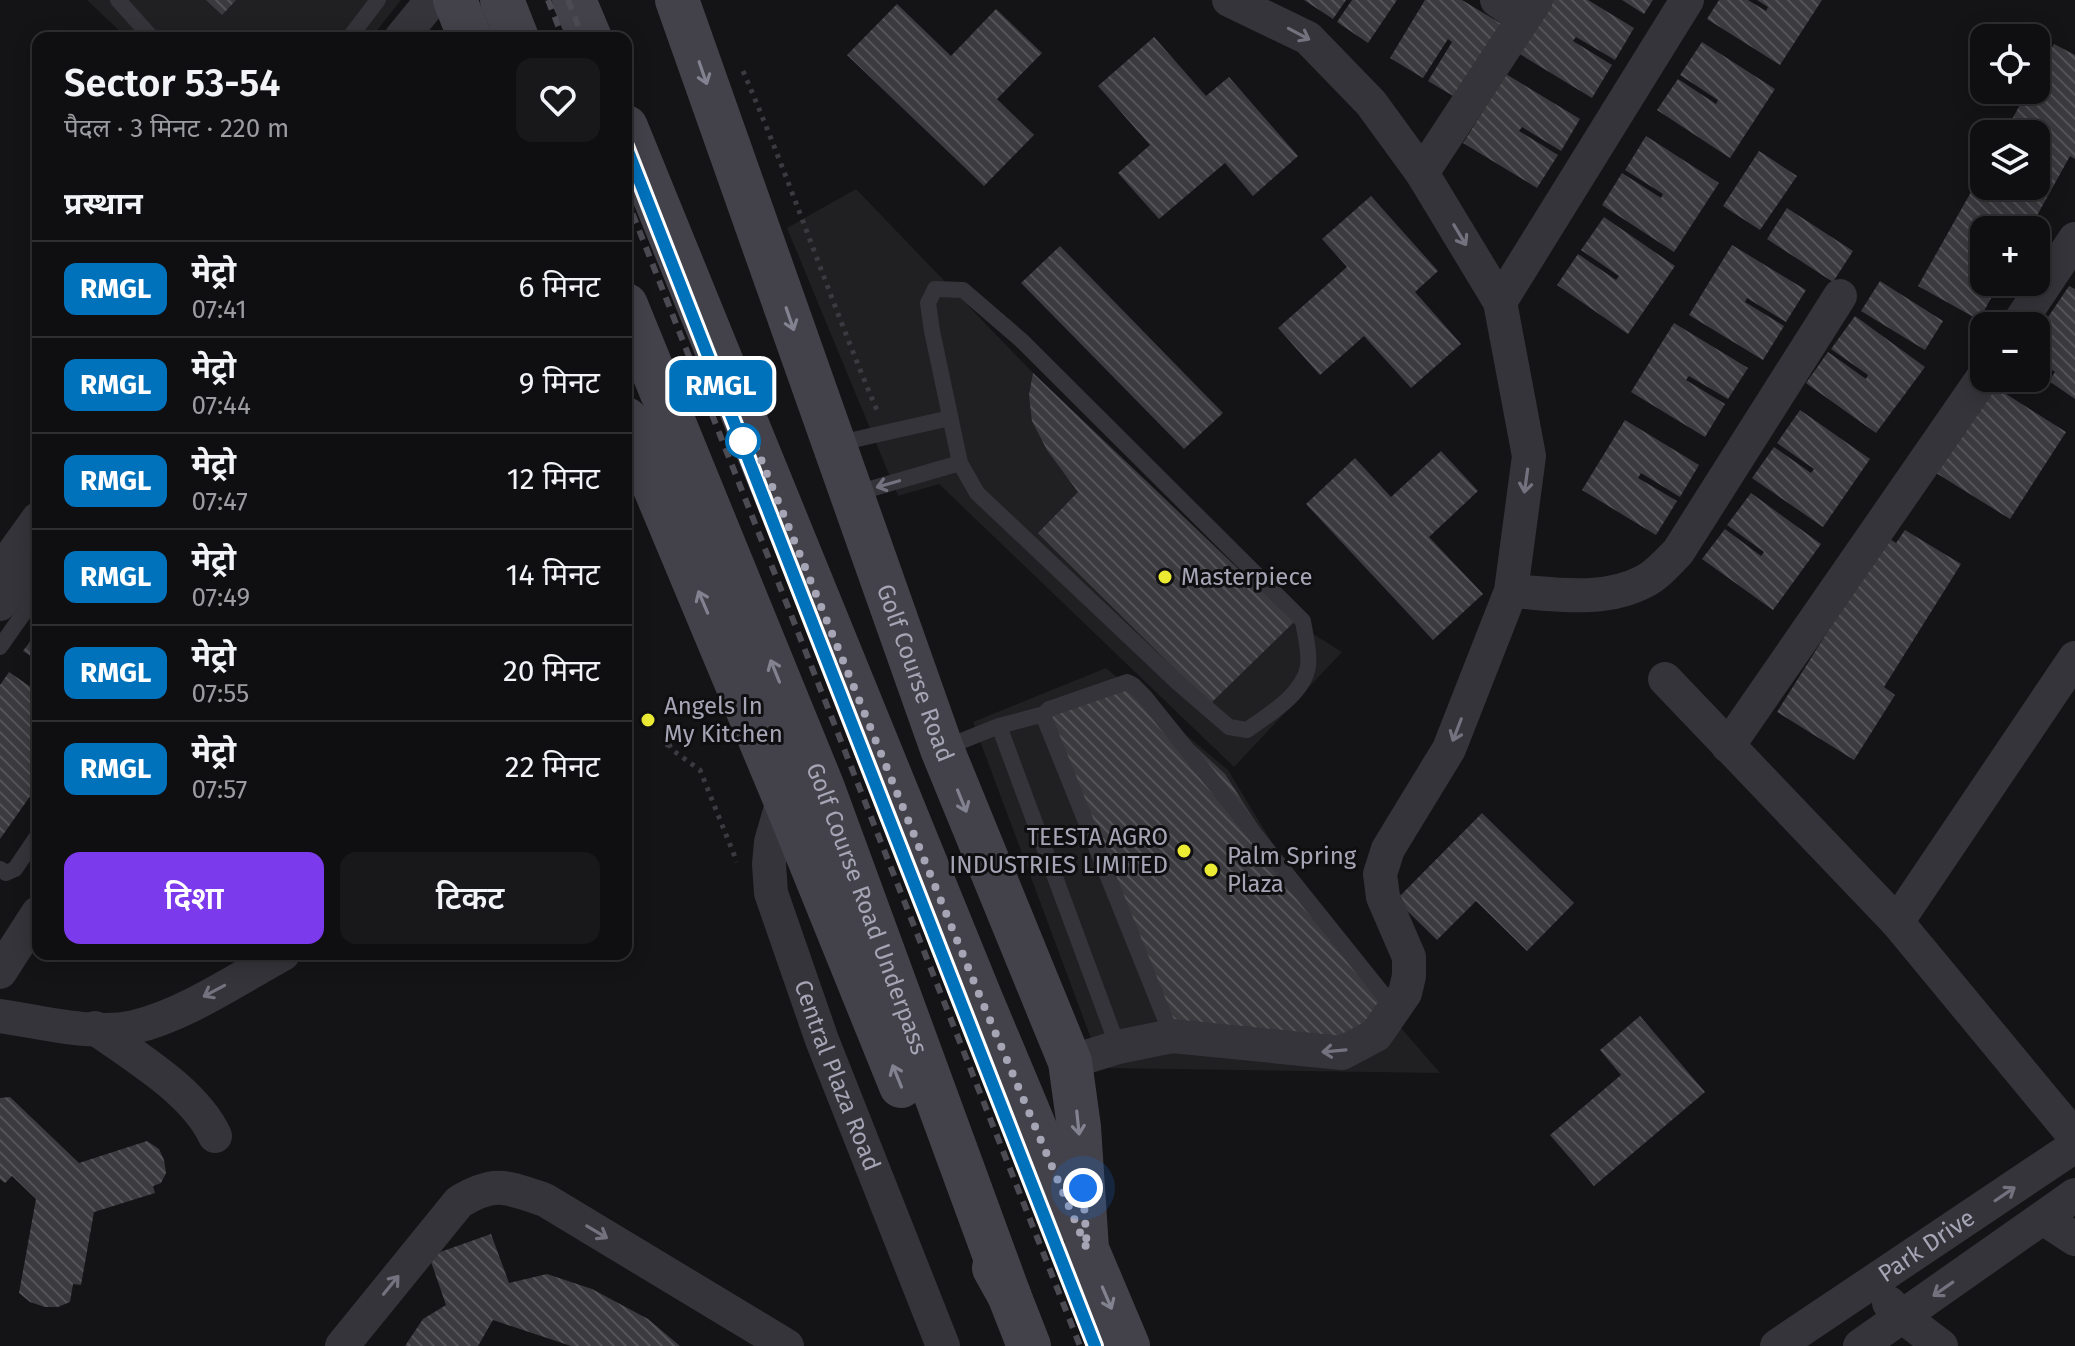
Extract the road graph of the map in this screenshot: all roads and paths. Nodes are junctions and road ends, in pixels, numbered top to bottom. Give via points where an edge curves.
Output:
1 (118, 0) edge
2 (378, 0) edge
3 (432, 0) edge
4 (455, 0) edge
5 (502, 0) edge
6 (574, 0) edge
7 (1229, 0) edge
8 (1687, 0) edge
9 (683, 1) edge
10 (1519, 6) edge
11 (147, 32) edge
12 (354, 32) edge
13 (406, 32) edge
14 (468, 32) edge
15 (515, 32) edge
16 (587, 32) edge
17 (767, 127) dead end
18 (632, 142) edge
19 (1422, 173) junction
20 (2075, 239) edge
21 (1840, 296) dead end
22 (1500, 302) junction
23 (2026, 312) edge
24 (632, 320) edge
25 (1973, 392) edge
26 (950, 418) junction
27 (632, 433) edge
28 (887, 433) junction
29 (834, 445) junction
30 (960, 463) junction
31 (852, 495) junction
32 (32, 527) edge
33 (32, 560) edge
34 (0, 572) edge
35 (1511, 591) junction
36 (32, 602) edge
37 (0, 604) edge
38 (0, 647) edge
39 (2075, 658) edge
40 (1665, 679) dead end
41 (1044, 714) junction
42 (999, 726) junction
43 (669, 744) dead end
44 (1728, 746) junction
45 (942, 749) junction
46 (700, 770) dead end
47 (784, 797) junction
48 (32, 844) edge
49 (0, 869) edge
50 (32, 922) edge
51 (1897, 922) junction
52 (272, 960) edge
53 (0, 972) edge
54 (1395, 1009) junction
55 (0, 1016) edge
56 (95, 1028) junction
57 (1172, 1036) junction
58 (1118, 1047) junction
59 (1070, 1062) junction
60 (215, 1136) dead end
61 (2075, 1137) edge
62 (2075, 1146) edge
63 (2075, 1195) edge
64 (2043, 1218) junction
65 (2075, 1239) edge
66 (1087, 1249) junction
67 (1870, 1285) junction
68 (1009, 1295) junction
69 (1903, 1317) junction
70 (342, 1346) edge
71 (787, 1346) edge
72 (943, 1346) edge
73 (1029, 1346) edge
74 (1128, 1346) edge
75 (1777, 1346) edge
76 (1860, 1346) edge
77 (1941, 1346) edge

1 - 11 lane
2 - 12 lane
3 - 13 street
4 - 14 main road
5 - 15 main road
6 - 16 main road
7 -> 19 street via 1308,38 1371,103
8 - 22 street
9 -> 29 main road, Golf Course Road
10 - 19 street
17 - 28 path
18 - 66 main road
19 -> 22 street
20 - 23 street
21 - 35 street via 1678,552 1647,580 1616,593 1586,596
22 -> 35 street via 1529,456
68 -> 24 main road, Golf Course Road Underpass via 823,788
25 - 44 street
26 - 28 lane
26 - 30 lane
26 - 30 lane via 928,303 935,289 963,290 1021,340 1303,621 1308,665 1302,685 1247,730 1229,727 977,493
47 -> 27 main road
28 - 29 lane
29 - 31 main road, Golf Course Road
30 -> 31 lane
31 - 45 main road, Golf Course Road
32 - 34 street
33 - 37 street
35 -> 54 street via 1449,749 1388,849 1380,874 1383,897 1409,957 1405,993
36 - 38 lane
39 - 51 street
40 - 44 street
41 - 42 lane
41 - 54 lane via 1121,683 1133,685
41 - 57 lane
42 - 45 lane
42 - 58 lane
43 - 46 path
44 - 51 street
45 -> 59 main road, Golf Course Road
68 -> 47 main road via 920,1131
47 - 72 street, Central Plaza Road via 771,842 771,893 822,1040
48 - 49 lane via 15,869
50 - 53 street
51 - 61 street
52 -> 56 street via 170,1015 132,1027
54 -> 57 street via 1376,1035 1342,1053
55 - 56 street
56 - 60 street via 183,1094 208,1120
57 - 58 street
58 - 59 street
59 -> 66 main road, Golf Course Road
67 -> 62 street, Park Drive
63 - 64 street, Park Drive
64 - 65 street
64 -> 69 street, Park Drive
66 -> 74 main road, Golf Course Road
67 - 69 street
67 - 75 street, Park Drive
68 - 73 main road
69 - 76 street, Park Drive
69 - 77 street
70 -> 71 street via 459,1202 481,1189 510,1188 545,1200

